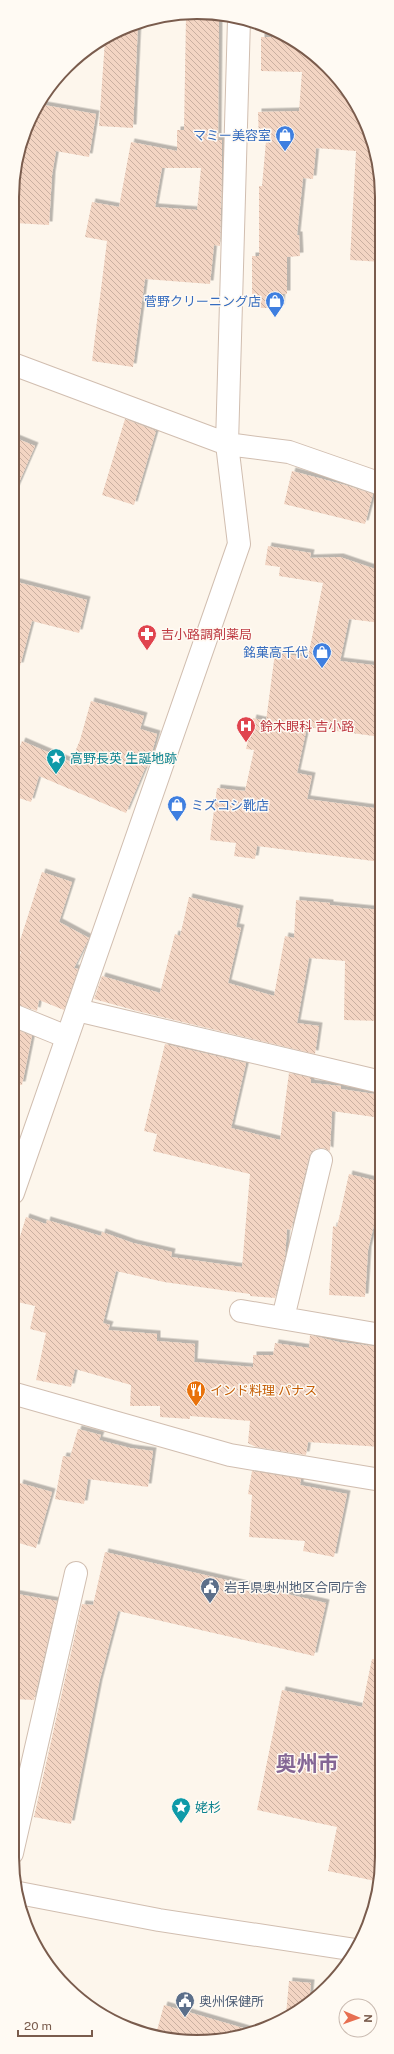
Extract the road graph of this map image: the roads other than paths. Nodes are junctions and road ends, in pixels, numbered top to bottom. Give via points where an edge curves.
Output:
1 (239, 24) edge
2 (19, 366) edge
3 (227, 444) junction
4 (375, 482) edge
5 (77, 1010) junction
6 (19, 1017) edge
7 (67, 1036) junction
8 (375, 1081) edge
9 (321, 1160) dead end
10 (19, 1176) edge
11 (241, 1311) dead end
12 (283, 1318) junction
13 (375, 1334) edge
14 (19, 1395) edge
15 (375, 1479) edge
16 (76, 1573) dead end
17 (19, 1822) edge
18 (22, 1894) edge
19 (349, 1949) edge

1 - 3 street
2 - 3 street
3 - 4 street via 289,452
3 - 5 street via 239,544
5 - 7 street
5 - 8 street
6 - 7 street
7 - 10 street
9 - 12 street
11 - 12 street
12 - 13 street
14 - 15 street via 230,1455
16 - 17 street
18 - 19 street via 159,1920

